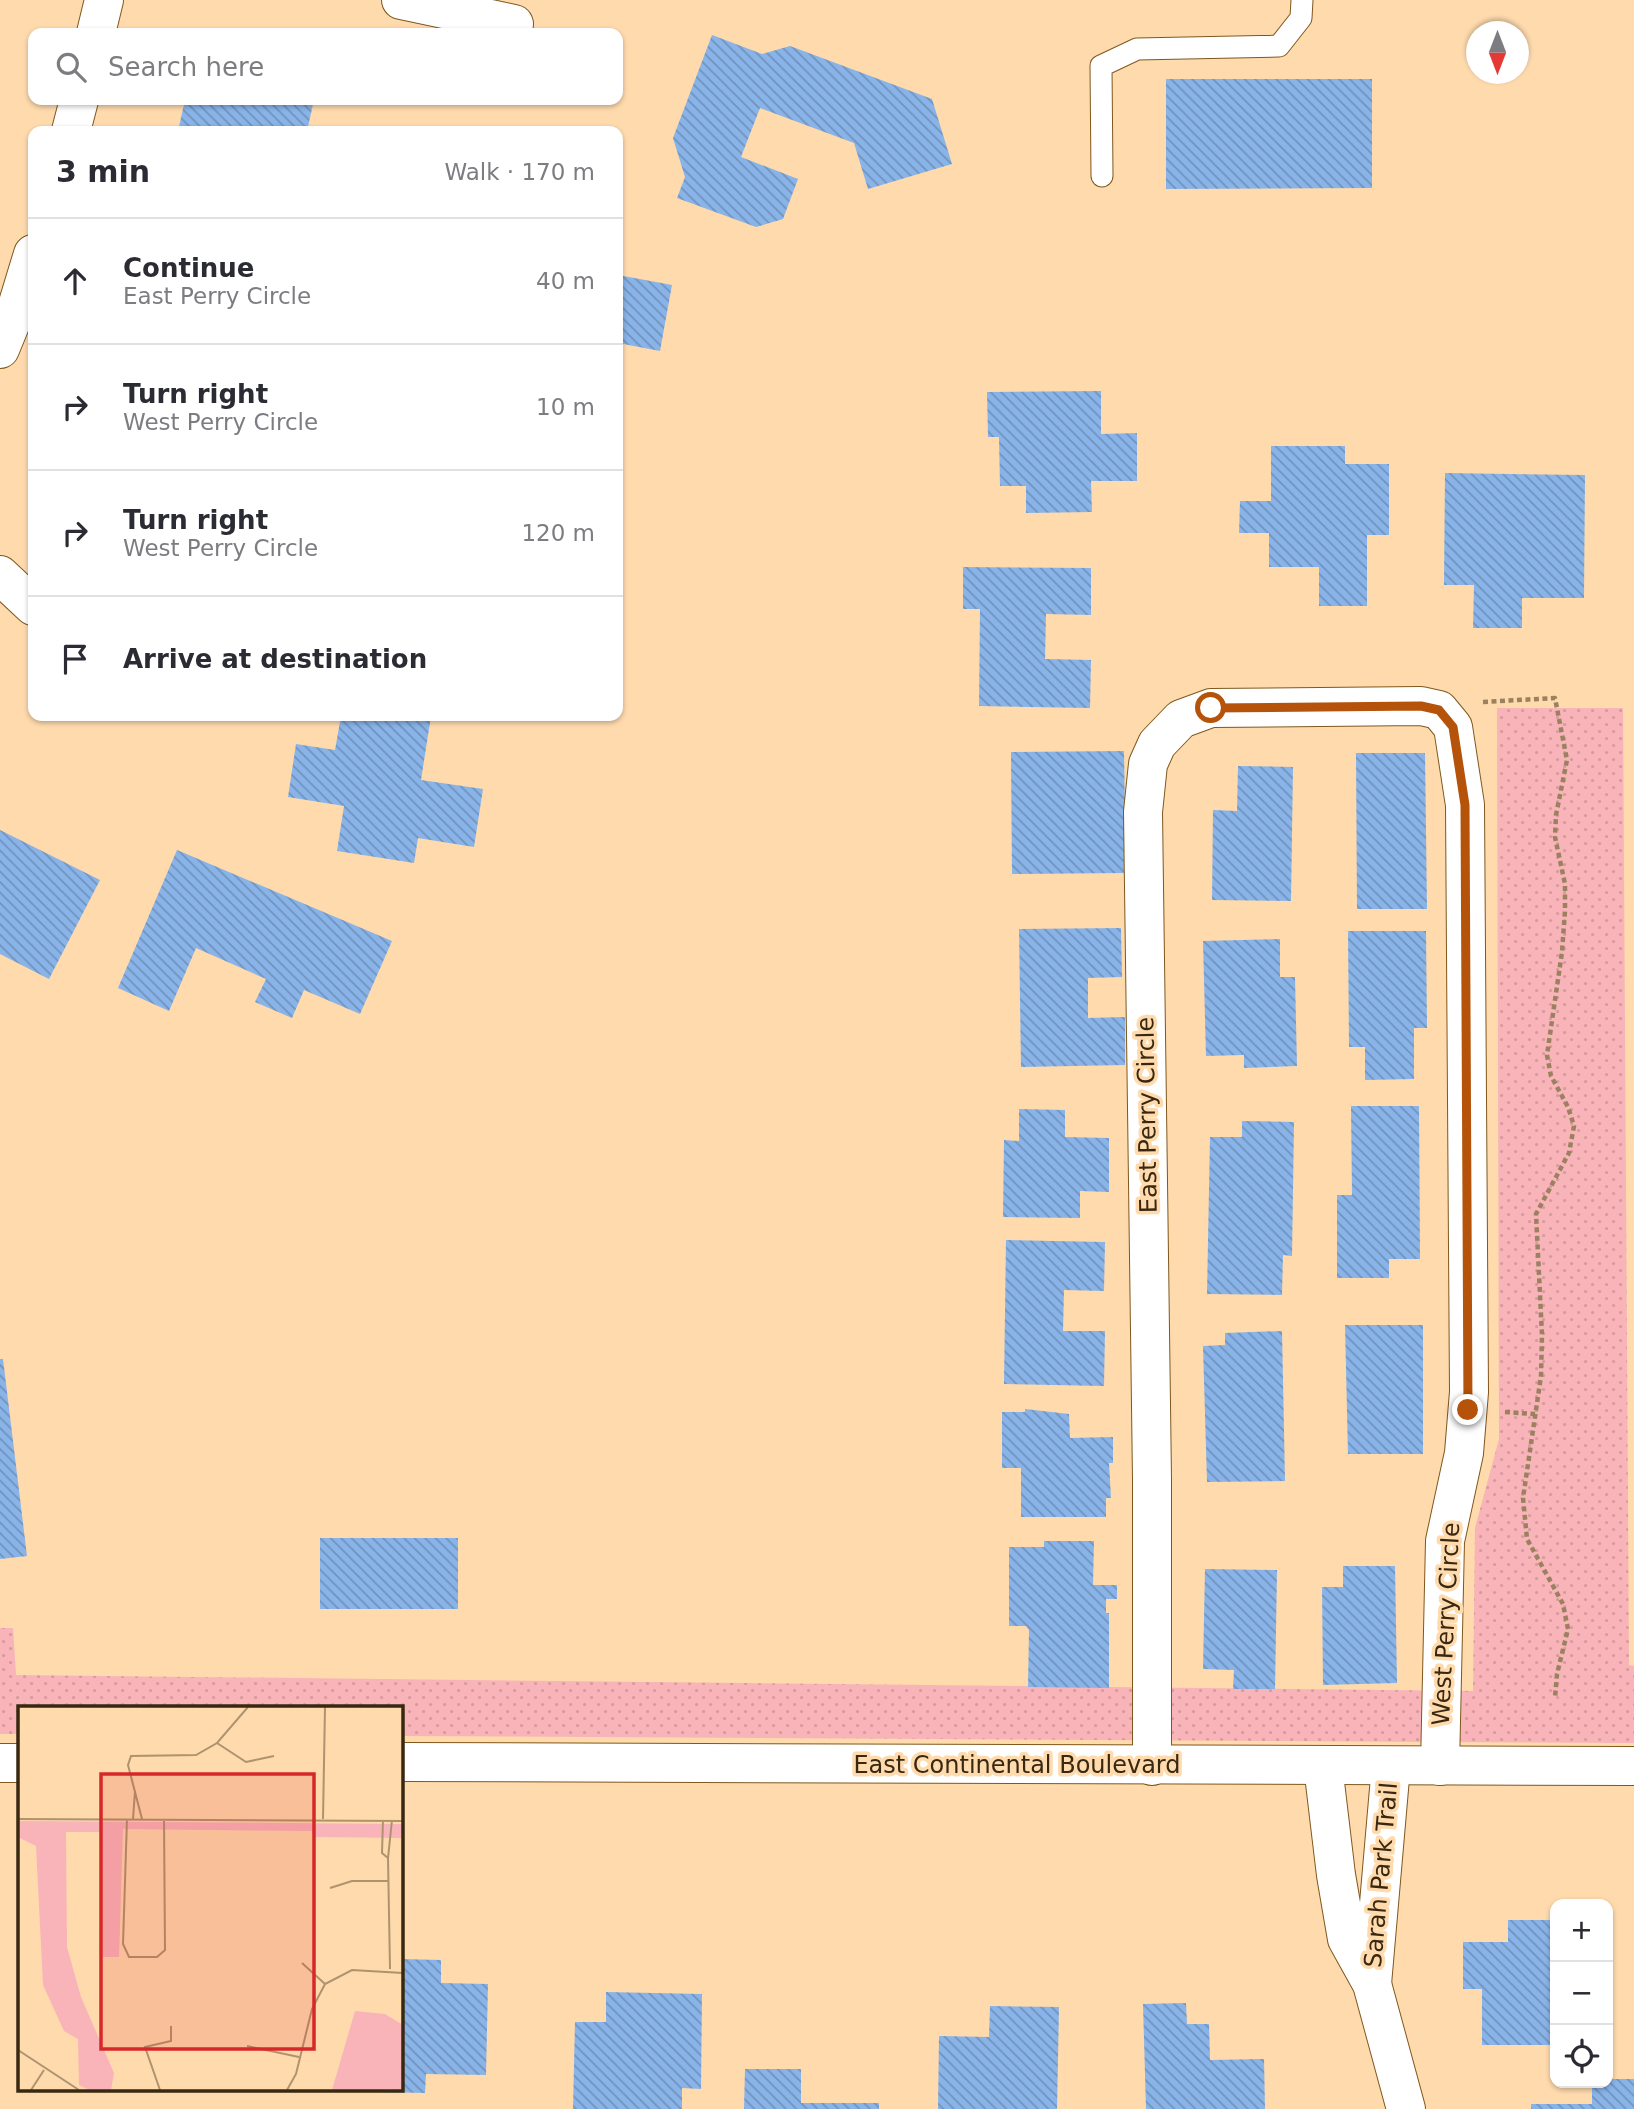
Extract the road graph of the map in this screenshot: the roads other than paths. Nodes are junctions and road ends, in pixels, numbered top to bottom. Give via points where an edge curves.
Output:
1 (104, 0) edge
2 (401, 0) edge
3 (1302, 0) edge
4 (514, 24) dead end
5 (97, 28) edge
6 (78, 105) edge
7 (72, 126) edge
8 (1102, 176) dead end
9 (28, 270) edge
10 (0, 349) edge
11 (0, 575) edge
12 (28, 601) edge
13 (1421, 706) joint
14 (402, 1762) edge
15 (0, 1763) edge
16 (18, 1763) edge
17 (1152, 1766) junction
18 (1323, 1766) junction
19 (1391, 1766) junction
20 (1440, 1766) junction
21 (1634, 1766) edge
22 (1372, 1984) junction
23 (1406, 2109) edge

1 - 5 street
2 - 4 street
3 - 8 lane via 1301,18 1279,46 1137,48 1101,66
6 - 7 street
9 - 10 street
11 - 12 street
13 - 17 street, East Perry Circle via 1211,708 1181,719 1157,744 1148,764 1143,812
13 - 20 street, West Perry Circle via 1439,710 1453,727 1465,805 1469,1392 1464,1453 1445,1541
14 - 17 street, East Continental Boulevard
15 - 16 street
17 - 18 street, East Continental Boulevard
18 - 19 street, East Continental Boulevard
18 - 22 street, Sarah Park Trail via 1347,1939
19 - 20 street, East Continental Boulevard
19 - 22 street, Sarah Park Trail
20 - 21 street, East Continental Boulevard
22 - 23 street, Sarah Park Trail

